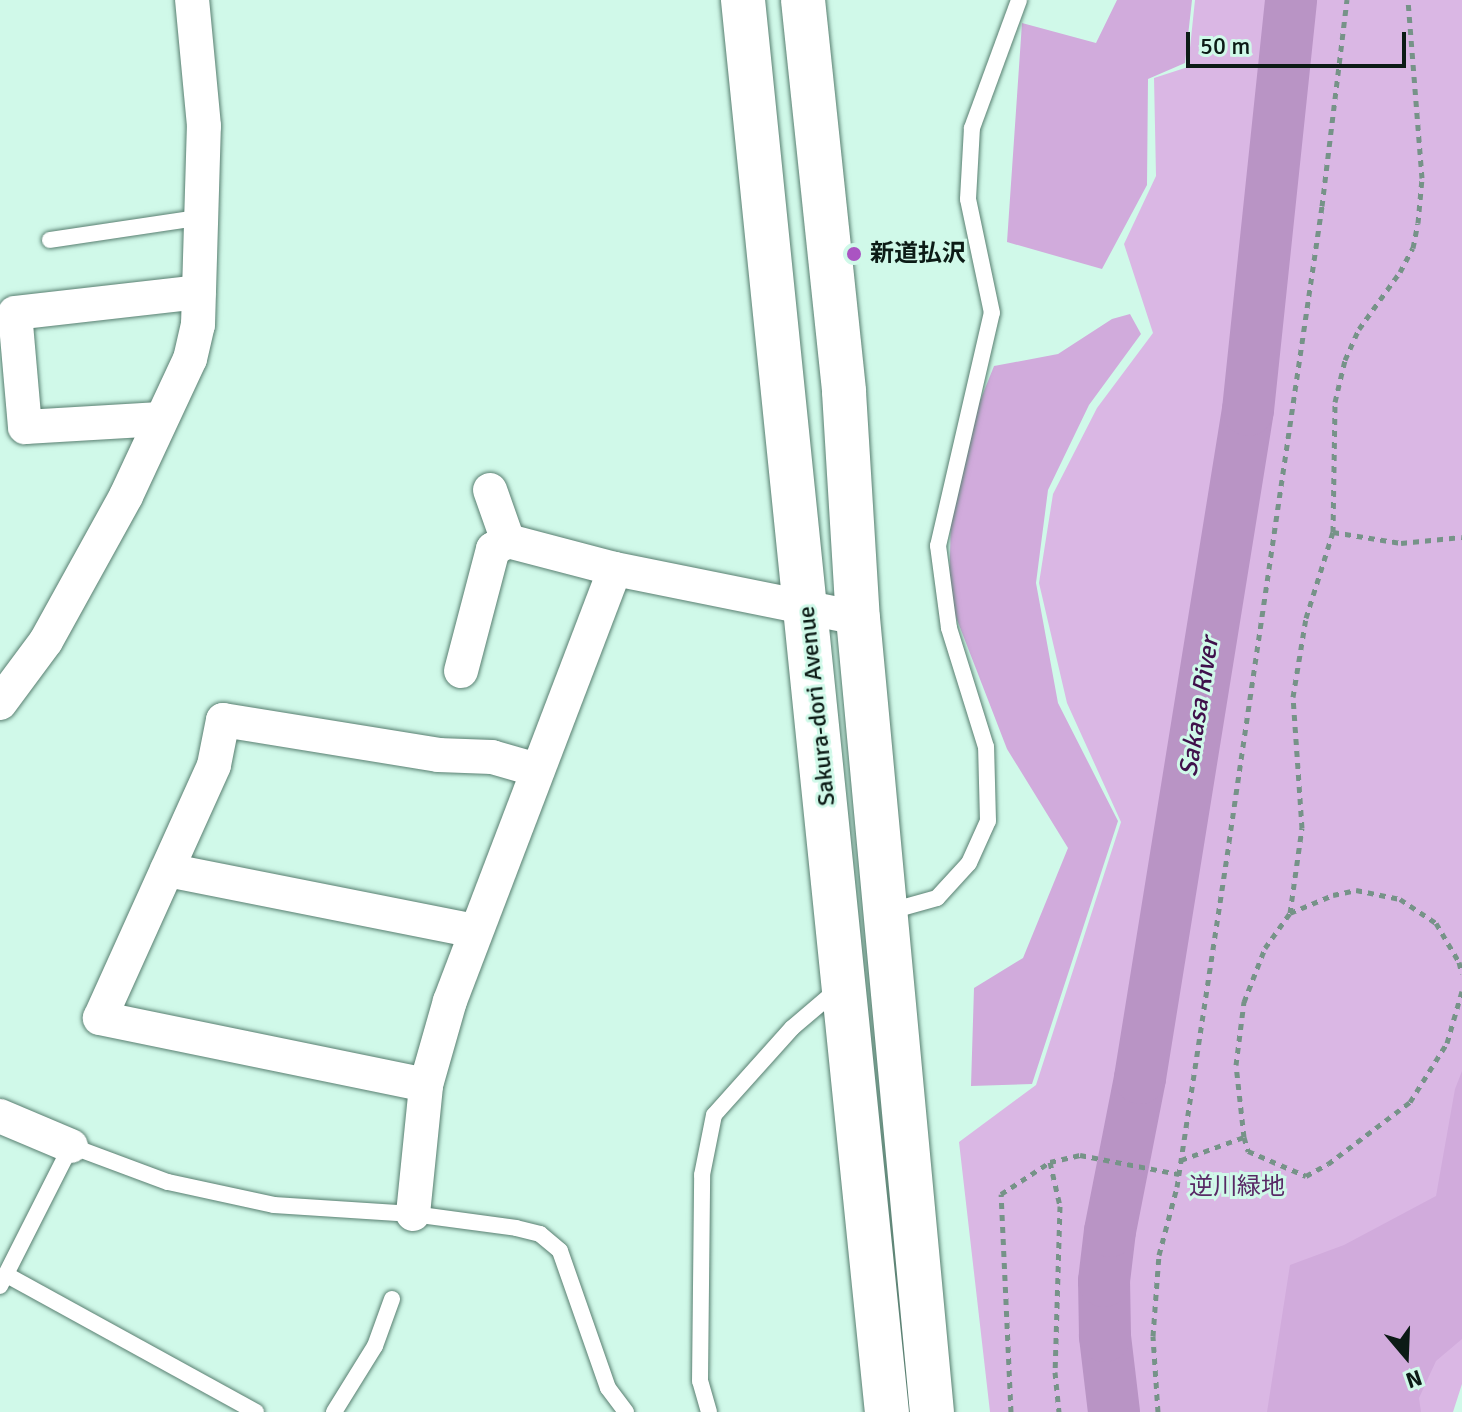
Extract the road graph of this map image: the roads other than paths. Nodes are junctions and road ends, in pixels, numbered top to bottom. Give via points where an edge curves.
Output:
1 (192, 0) edge
2 (743, 0) edge
3 (803, 0) edge
4 (1019, 0) edge
5 (203, 217) junction
6 (50, 240) dead end
7 (199, 292) junction
8 (160, 419) junction
9 (490, 490) dead end
10 (508, 541) junction
11 (615, 569) junction
12 (808, 610) junction
13 (858, 618) junction
14 (461, 671) dead end
15 (0, 703) edge
16 (537, 770) junction
17 (167, 870) junction
18 (884, 913) junction
19 (474, 931) junction
20 (843, 985) junction
21 (426, 1085) junction
22 (0, 1116) edge
23 (71, 1146) junction
24 (413, 1214) junction
25 (3, 1280) edge
26 (392, 1299) dead end
27 (256, 1412) edge
28 (334, 1412) edge
29 (626, 1412) edge
30 (709, 1412) edge
31 (887, 1412) edge
32 (932, 1412) edge

1 - 5 street via 204,126
2 - 12 street, Sakura-dori Avenue via 780,385
3 - 13 street, Sakura-dori Avenue via 844,392
4 - 18 lane via 972,128 968,199 992,313 938,546 949,628 986,747 988,821 969,863 937,898
5 - 6 lane
5 - 7 street
7 - 8 street via 190,359
7 - 8 street via 15,313 25,427
8 - 15 street via 126,496 46,641
9 - 10 street
10 - 11 street
10 - 14 street via 493,549
11 - 12 street
11 - 16 street
12 - 13 street
12 - 20 street, Sakura-dori Avenue
13 - 18 street, Sakura-dori Avenue
16 - 17 street via 492,757 438,755 223,720 214,765
16 - 19 street
17 - 19 street
17 - 21 street via 100,1018
18 - 32 street, Sakura-dori Avenue
19 - 21 street
20 - 30 lane via 792,1028 714,1115 702,1190 700,1381
20 - 31 street, Sakura-dori Avenue
21 - 24 street
22 - 23 street
23 - 24 lane via 168,1182 274,1205
23 - 25 lane
24 - 29 lane via 540,1234 560,1251 608,1388
25 - 27 lane
26 - 28 lane via 375,1346

